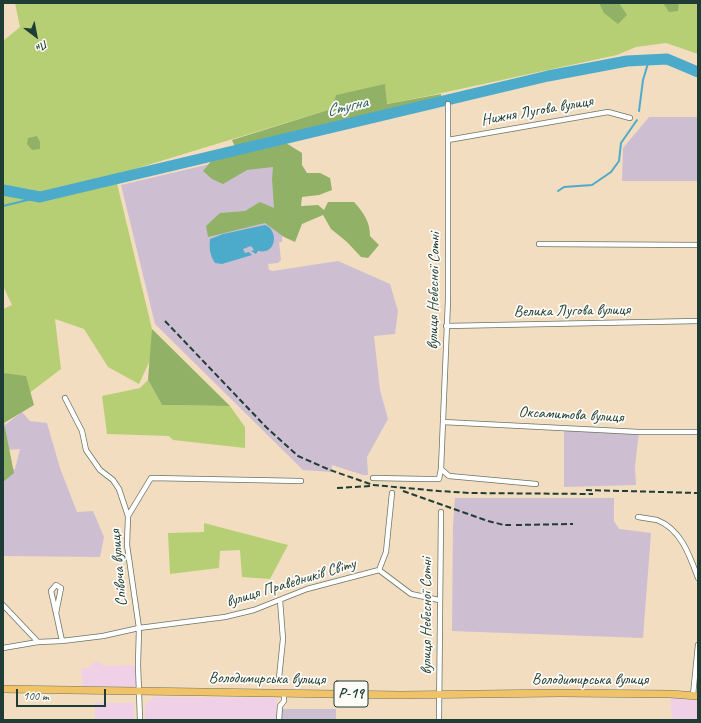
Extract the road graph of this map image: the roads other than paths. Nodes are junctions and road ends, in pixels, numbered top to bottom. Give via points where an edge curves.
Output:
1 (448, 104) dead end
2 (630, 118) dead end
3 (448, 140) junction
4 (539, 244) dead end
5 (698, 244) edge
6 (698, 321) edge
7 (446, 326) junction
8 (65, 398) dead end
9 (443, 422) junction
10 (698, 432) edge
11 (441, 469) junction
12 (373, 478) dead end
13 (301, 481) dead end
14 (536, 484) dead end
15 (392, 493) dead end
16 (440, 512) dead end
17 (128, 516) junction
18 (638, 518) dead end
19 (379, 570) junction
20 (698, 578) edge
21 (280, 600) junction
22 (439, 600) junction
23 (3, 605) edge
24 (56, 613) junction
25 (139, 628) junction
26 (62, 641) junction
27 (38, 642) junction
28 (698, 645) edge
29 (3, 648) edge
30 (278, 678) dead end
31 (3, 689) edge
32 (139, 691) junction
33 (284, 693) junction
34 (440, 695) junction
35 (696, 695) edge
36 (140, 720) edge
37 (279, 720) edge
38 (439, 720) edge

1 - 3 street, вулиця Небесної Сотні
2 - 3 street, Нижня Лугова вулиця via 608,112
3 - 7 street, вулиця Небесної Сотні
4 - 5 street
6 - 7 street, Велика Лугова вулиця
7 - 9 street, вулиця Небесної Сотні
8 - 17 street via 82,431 86,450 100,470 113,480 119,489
9 - 10 street, Оксамитова вулиця via 639,432
9 - 11 street, вулиця Небесної Сотні
11 - 12 street, вулиця Небесної Сотні via 439,479
11 - 14 street via 449,476
13 - 17 street, Співоча вулиця via 151,478
15 - 19 street, вулиця Праведників Світу via 386,552
16 - 22 street, вулиця Небесної Сотні
17 - 25 street, Співоча вулиця via 127,545
18 - 20 street via 656,520 676,533 686,546
19 - 21 street, вулиця Праведників Світу via 307,589
19 - 22 street via 411,594
21 - 25 street, вулиця Праведників Світу via 225,617
21 - 30 street via 284,640
22 - 34 street, вулиця Небесної Сотні
23 - 27 street
24 - 24 street via 61,588 56,586 51,591
24 - 26 street
25 - 26 street, вулиця Праведників Світу
25 - 32 street, Співоча вулиця
26 - 27 street, вулиця Праведників Світу
27 - 29 street, вулиця Праведників Світу
28 - 35 street
31 - 32 main road, Володимирська вулиця / Р-19
32 - 33 main road, Володимирська вулиця / Р-19
32 - 36 street, Співоча вулиця
33 - 34 main road, Володимирська вулиця / Р-19
33 - 37 street
34 - 35 main road, Володимирська вулиця / Р-19
34 - 38 street, вулиця Небесної Сотні

